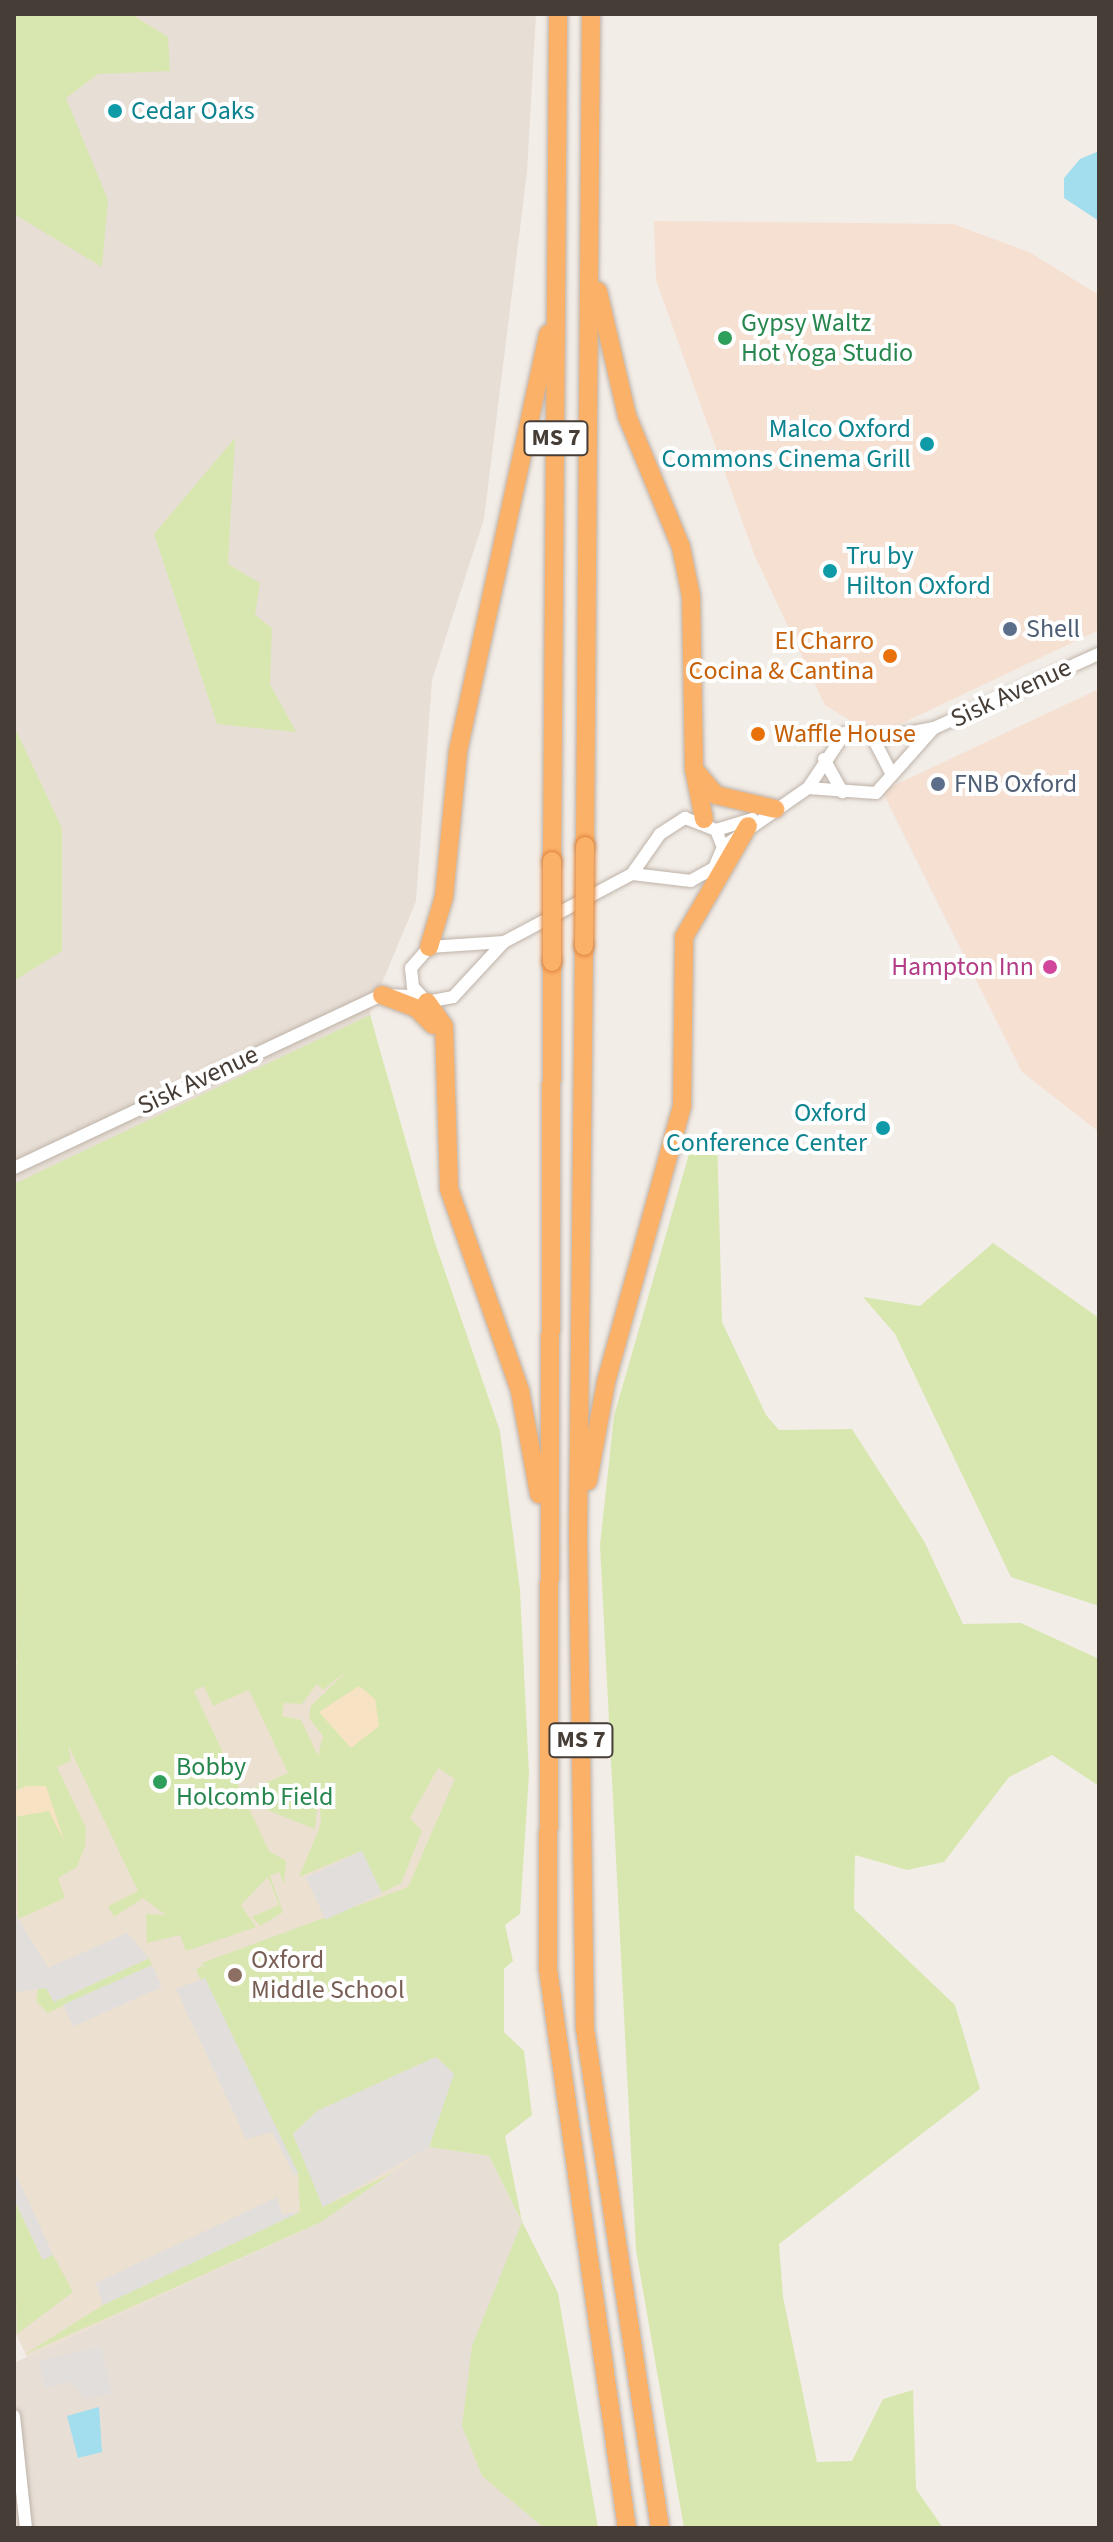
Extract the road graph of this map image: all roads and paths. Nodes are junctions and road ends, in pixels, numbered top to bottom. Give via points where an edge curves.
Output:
1 (558, 14) edge
2 (591, 14) edge
3 (590, 227) junction
4 (558, 260) junction
5 (1096, 654) edge
6 (934, 728) junction
7 (872, 736) junction
8 (824, 759) junction
9 (694, 769) junction
10 (891, 773) junction
11 (808, 788) junction
12 (842, 792) junction
13 (761, 817) junction
14 (710, 825) junction
15 (723, 847) junction
16 (632, 874) junction
17 (703, 876) junction
18 (684, 937) junction
19 (504, 942) junction
20 (429, 947) junction
21 (411, 968) junction
22 (382, 995) junction
23 (423, 999) junction
24 (445, 1045) junction
25 (14, 1168) edge
26 (578, 1535) junction
27 (548, 1552) junction
28 (14, 2416) edge
29 (26, 2528) edge
30 (627, 2528) edge
31 (660, 2528) edge

1 - 4 highway, MS 7
2 - 3 highway, MS 7
3 - 9 highway via 611,363 681,547 691,596
3 - 26 highway, MS 7, bridge
4 - 20 highway via 530,437 458,751 444,897
4 - 27 highway, MS 7, bridge
5 - 6 street, Sisk Avenue
6 - 7 street, Sisk Avenue
6 - 10 street, Sisk Avenue
7 - 8 street, Sisk Avenue via 845,733
7 - 10 street
8 - 11 street, Sisk Avenue
8 - 12 street
9 - 13 highway via 716,795
9 - 14 highway
10 - 12 street, Sisk Avenue via 876,793
11 - 12 street, Sisk Avenue
11 - 13 street, Sisk Avenue
13 - 14 street, Sisk Avenue
13 - 15 street, Sisk Avenue
13 - 18 highway
14 - 15 street
14 - 16 street, Sisk Avenue via 667,828
15 - 17 street, Sisk Avenue
16 - 17 street, Sisk Avenue
16 - 19 street, Sisk Avenue
17 - 18 highway via 682,919
18 - 26 highway via 682,1106 606,1382
19 - 20 street, Sisk Avenue
19 - 23 street, Sisk Avenue via 453,997
20 - 21 street, Sisk Avenue
21 - 22 street, Sisk Avenue
21 - 23 street
22 - 23 street, Sisk Avenue
22 - 24 highway via 416,1008
22 - 25 street, Sisk Avenue
23 - 24 highway via 444,1026
24 - 27 highway via 449,1189 520,1391
26 - 31 highway, MS 7 via 586,2044
27 - 30 highway, MS 7 via 548,1969
28 - 29 street

